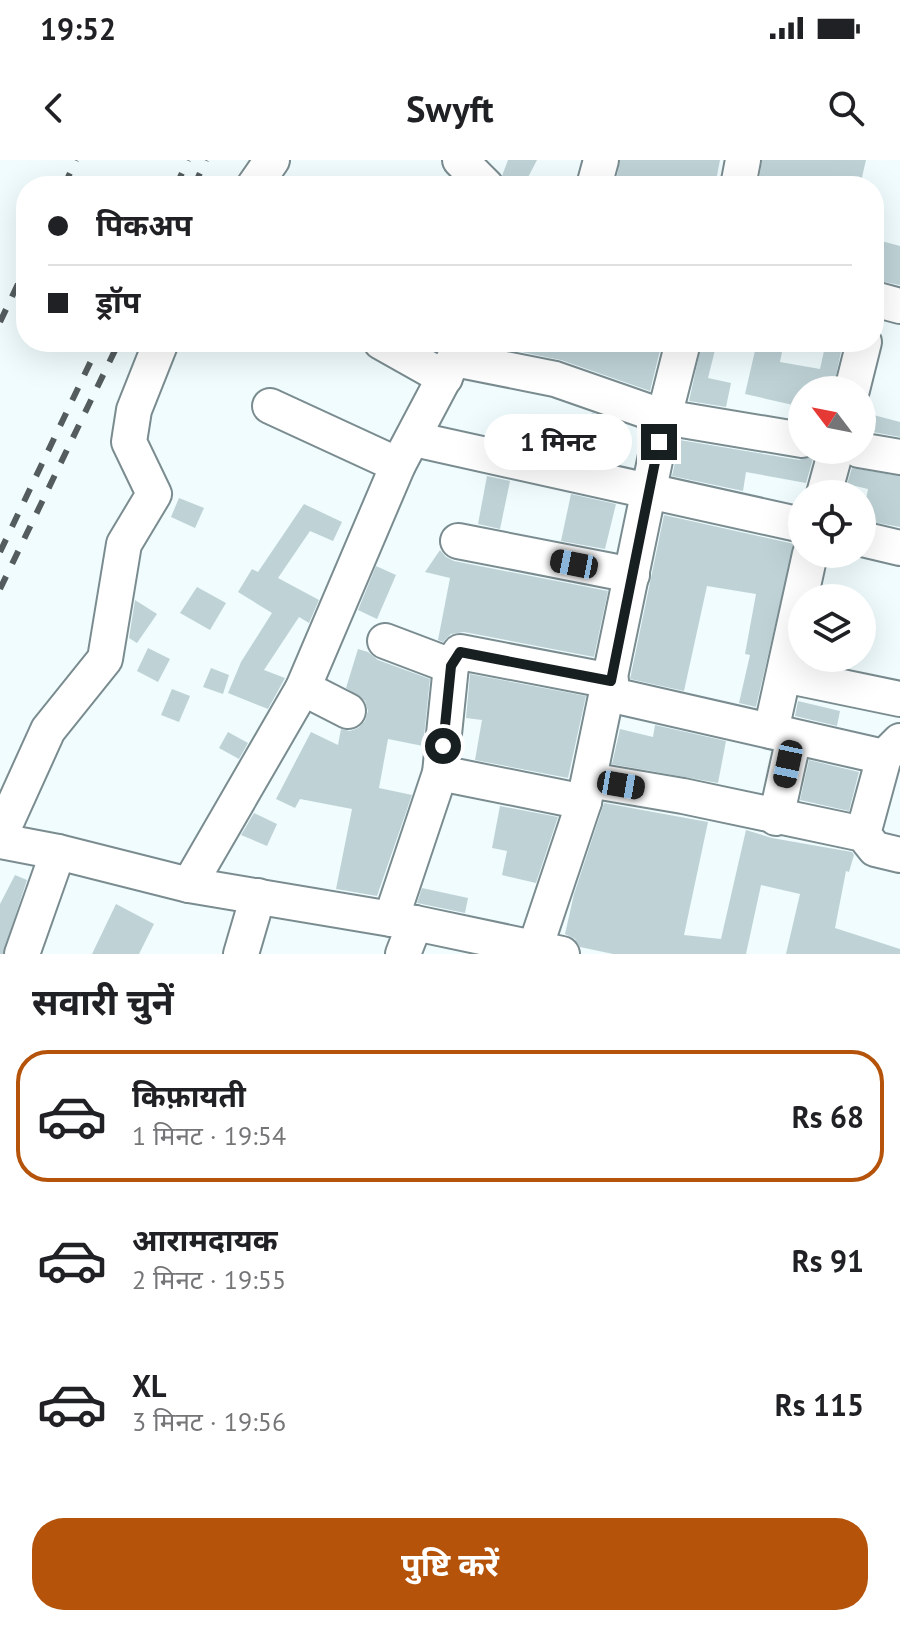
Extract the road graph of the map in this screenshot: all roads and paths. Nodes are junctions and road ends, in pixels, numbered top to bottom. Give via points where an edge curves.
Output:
1 (460, 160) edge
2 (476, 176) edge
3 (157, 352) edge
4 (422, 352) edge
5 (680, 352) edge
6 (862, 352) edge
7 (455, 360) edge
8 (856, 376) edge
9 (270, 406) dead end
10 (664, 417) junction
11 (788, 438) edge
12 (406, 452) junction
13 (876, 453) edge
14 (900, 457) edge
15 (648, 492) junction
16 (788, 522) edge
17 (458, 541) dead end
18 (876, 542) edge
19 (900, 548) edge
20 (807, 568) edge
21 (632, 575) junction
22 (385, 641) dead end
23 (451, 666) junction
24 (784, 675) junction
25 (610, 687) junction
26 (303, 688) junction
27 (900, 699) edge
28 (348, 711) dead end
29 (782, 734) junction
30 (892, 749) edge
31 (440, 773) junction
32 (587, 791) junction
33 (776, 818) junction
34 (863, 834) junction
35 (0, 838) edge
36 (58, 852) junction
37 (900, 855) edge
38 (189, 885) junction
39 (258, 896) junction
40 (403, 932) edge
41 (543, 952) edge
42 (22, 954) edge
43 (241, 954) edge

1 - 2 street
3 - 35 street via 134,410 129,442 154,494 124,544 105,659 48,730
4 - 7 street
5 - 10 street
6 - 8 street
7 - 10 street via 555,379
7 - 12 street
9 - 12 street
10 - 11 street
10 - 15 street
12 - 15 street
12 - 26 street
13 - 14 street
15 - 16 street
15 - 21 street
17 - 21 street
18 - 19 street
20 - 24 street
21 - 25 street
22 - 23 street
23 - 25 street via 460,652
23 - 31 street
24 - 27 street
24 - 29 street
25 - 29 street
25 - 32 street
26 - 28 street
26 - 38 street
29 - 30 street
29 - 33 street
30 - 34 street
31 - 32 street
31 - 40 street
32 - 33 street via 683,796
32 - 41 street
33 - 34 street
34 - 37 street via 875,849
35 - 36 street
36 - 38 street
36 - 42 street
38 - 39 street
39 - 40 street
39 - 43 street
40 - 41 street

